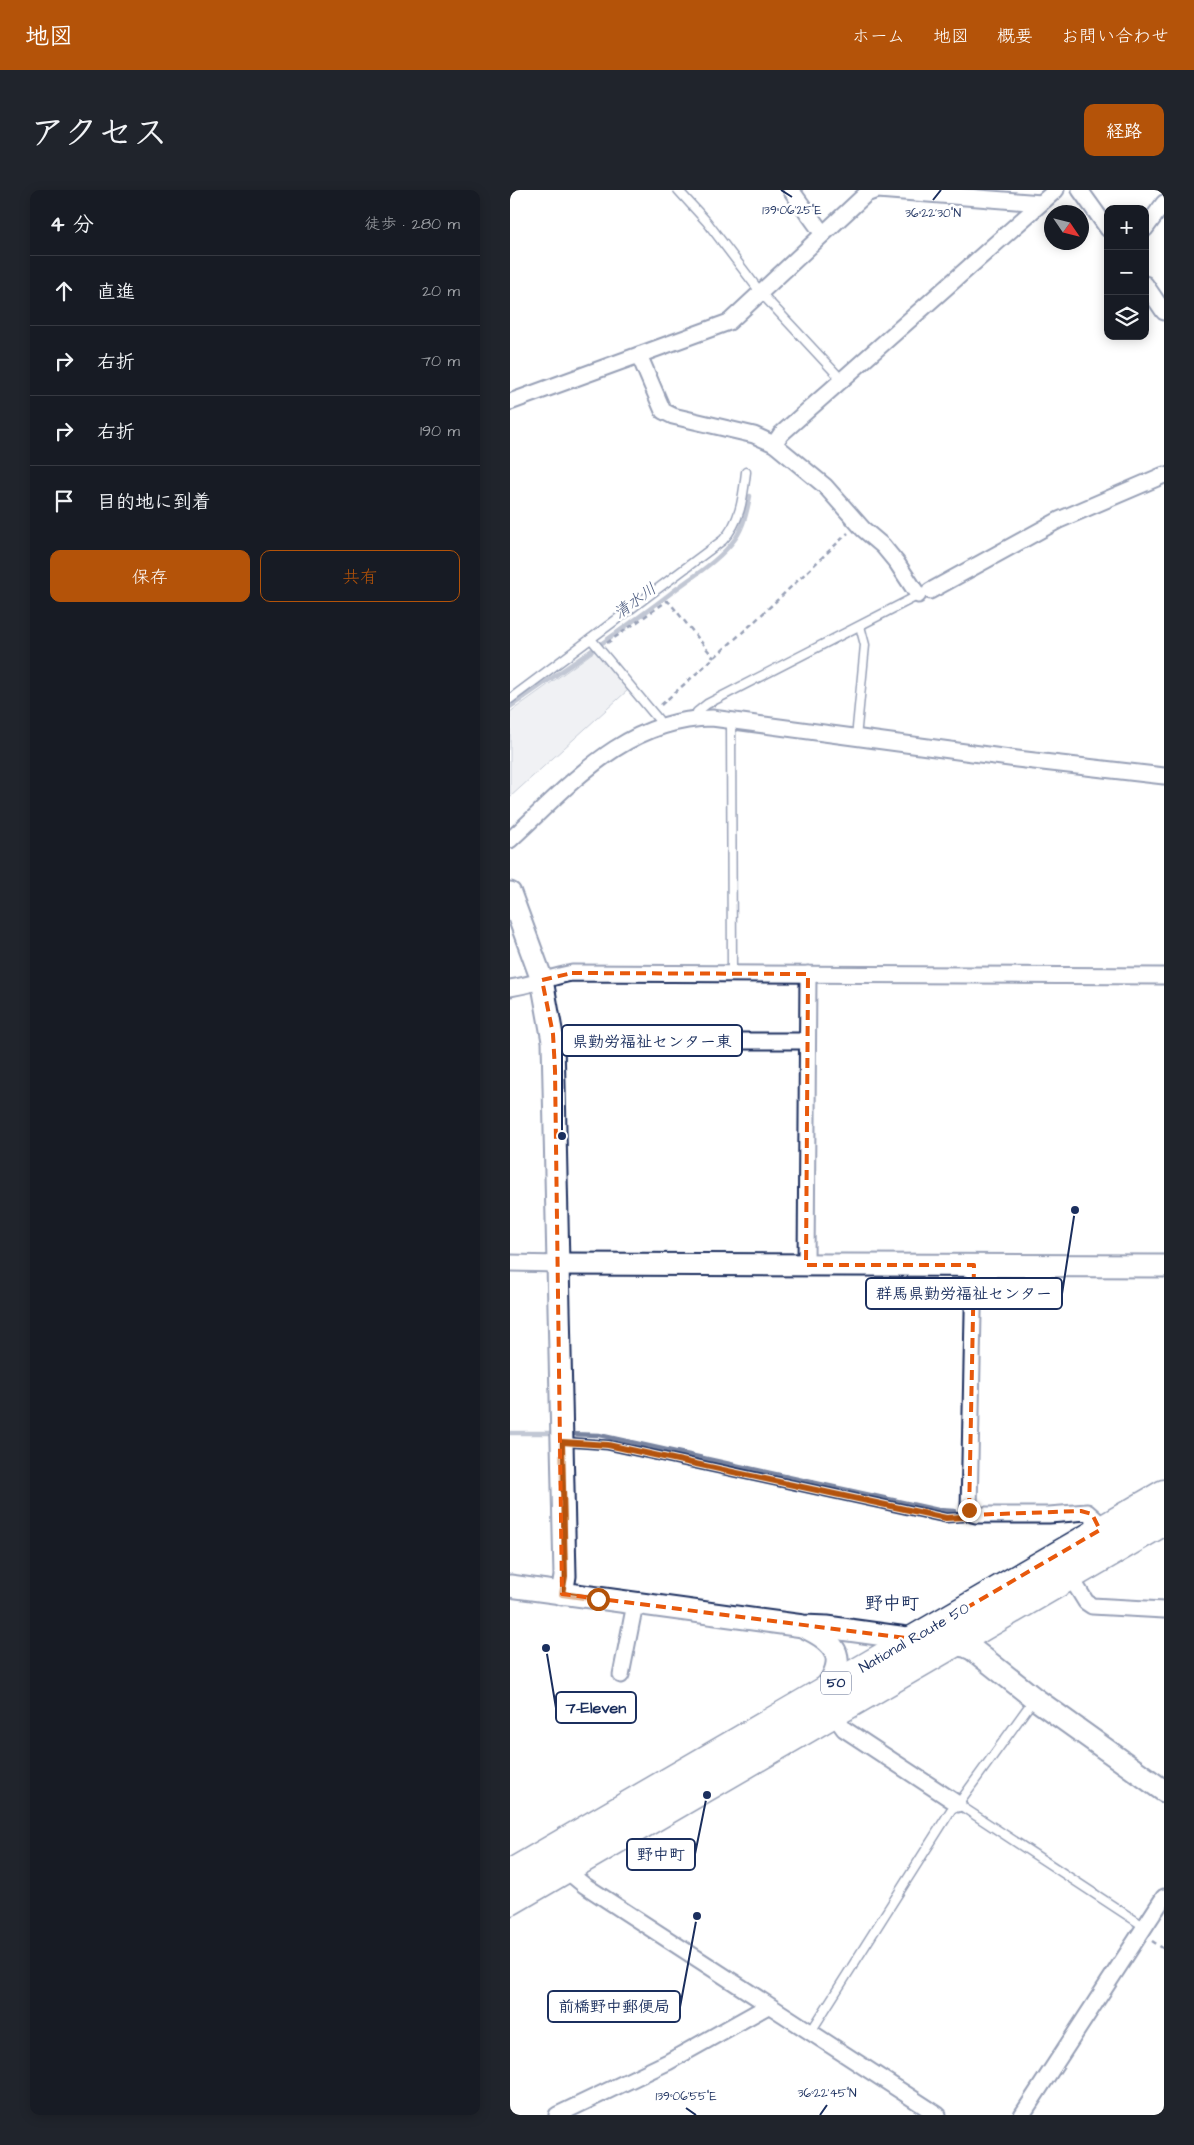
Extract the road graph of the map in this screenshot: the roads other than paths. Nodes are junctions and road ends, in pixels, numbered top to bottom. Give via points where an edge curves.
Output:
1 (678, 190) edge
2 (791, 190) edge
3 (878, 190) edge
4 (1056, 190) edge
5 (1080, 190) edge
6 (951, 193) edge
7 (1041, 203) junction
8 (1164, 203) edge
9 (1104, 224) edge
10 (1149, 224) edge
11 (822, 234) junction
12 (1149, 290) edge
13 (761, 293) junction
14 (1164, 312) edge
15 (639, 355) junction
16 (842, 380) junction
17 (510, 402) edge
18 (774, 444) junction
19 (746, 472) dead end
20 (1164, 475) edge
21 (924, 593) junction
22 (860, 626) junction
23 (592, 638) junction
24 (510, 698) edge
25 (696, 718) junction
26 (657, 720) junction
27 (732, 721) junction
28 (856, 738) junction
29 (1164, 776) edge
30 (510, 840) edge
31 (510, 893) edge
32 (732, 974) junction
33 (808, 974) junction
34 (1164, 976) edge
35 (542, 980) junction
36 (510, 988) edge
37 (553, 1041) junction
38 (807, 1041) junction
39 (510, 1263) edge
40 (559, 1264) junction
41 (806, 1264) junction
42 (974, 1265) junction
43 (1164, 1266) edge
44 (562, 1442) junction
45 (1164, 1494) edge
46 (970, 1512) junction
47 (1164, 1521) edge
48 (1100, 1530) junction
49 (1070, 1576) junction
50 (510, 1586) edge
51 (562, 1594) junction
52 (634, 1604) junction
53 (1164, 1610) edge
54 (803, 1626) junction
55 (914, 1639) junction
56 (955, 1643) junction
57 (620, 1675) dead end
58 (1034, 1698) junction
59 (828, 1703) junction
60 (1164, 1791) edge
61 (958, 1804) junction
62 (556, 1861) junction
63 (510, 1874) edge
64 (1164, 1897) edge
65 (510, 1901) edge
66 (1145, 1927) junction
67 (768, 2006) junction
68 (810, 2033) junction
69 (557, 2115) edge
70 (938, 2115) edge
71 (1022, 2115) edge

1 - 13 lane via 707,222
2 - 11 street
3 - 6 street
3 - 11 street via 866,194
4 - 7 street
5 - 9 street
6 - 7 street
7 - 16 street
8 - 10 street
11 - 13 street
12 - 14 street
13 - 15 street via 729,322
13 - 16 lane
15 - 17 street
15 - 18 street via 660,408 668,414 754,435
16 - 18 street
18 - 21 street via 825,486
19 - 23 lane via 743,500 732,532
20 - 21 street via 1058,520
21 - 22 lane
22 - 25 lane via 707,704 697,712
22 - 28 lane via 865,645
23 - 24 lane
23 - 26 lane
25 - 26 street
25 - 27 street
26 - 30 street via 613,749
27 - 28 street
27 - 32 lane
28 - 29 street
31 - 35 street
32 - 33 street
32 - 35 street via 572,973
33 - 34 street
33 - 38 street
35 - 36 street
35 - 37 street
37 - 38 street
37 - 40 street
38 - 41 street
39 - 40 street
40 - 41 street
40 - 44 street
41 - 42 street
42 - 43 street
42 - 46 street
44 - 46 lane via 608,1445 946,1518 963,1517
44 - 51 street via 565,1576
45 - 48 highway, National Route 50 / 50
46 - 48 street via 976,1515 1049,1515 1081,1511 1092,1514
47 - 49 highway, National Route 50 / 50
48 - 55 highway, National Route 50 / 50
49 - 53 street via 1092,1606
49 - 56 highway, National Route 50 / 50
50 - 51 street
51 - 52 street
52 - 54 street
52 - 57 street
54 - 55 street
54 - 59 street via 829,1643 837,1658 838,1668
55 - 56 street
55 - 59 highway, National Route 50 / 50
56 - 58 street via 972,1649
56 - 59 highway, National Route 50 / 50
58 - 60 street
58 - 61 lane
59 - 61 street via 844,1729
59 - 62 highway, National Route 50 / 50
61 - 66 lane
61 - 68 lane
62 - 63 highway, National Route 50 / 50
62 - 65 highway, National Route 50 / 50
62 - 67 street via 584,1885
64 - 66 street
66 - 71 street
67 - 68 street
67 - 69 street via 668,2062
68 - 70 street

